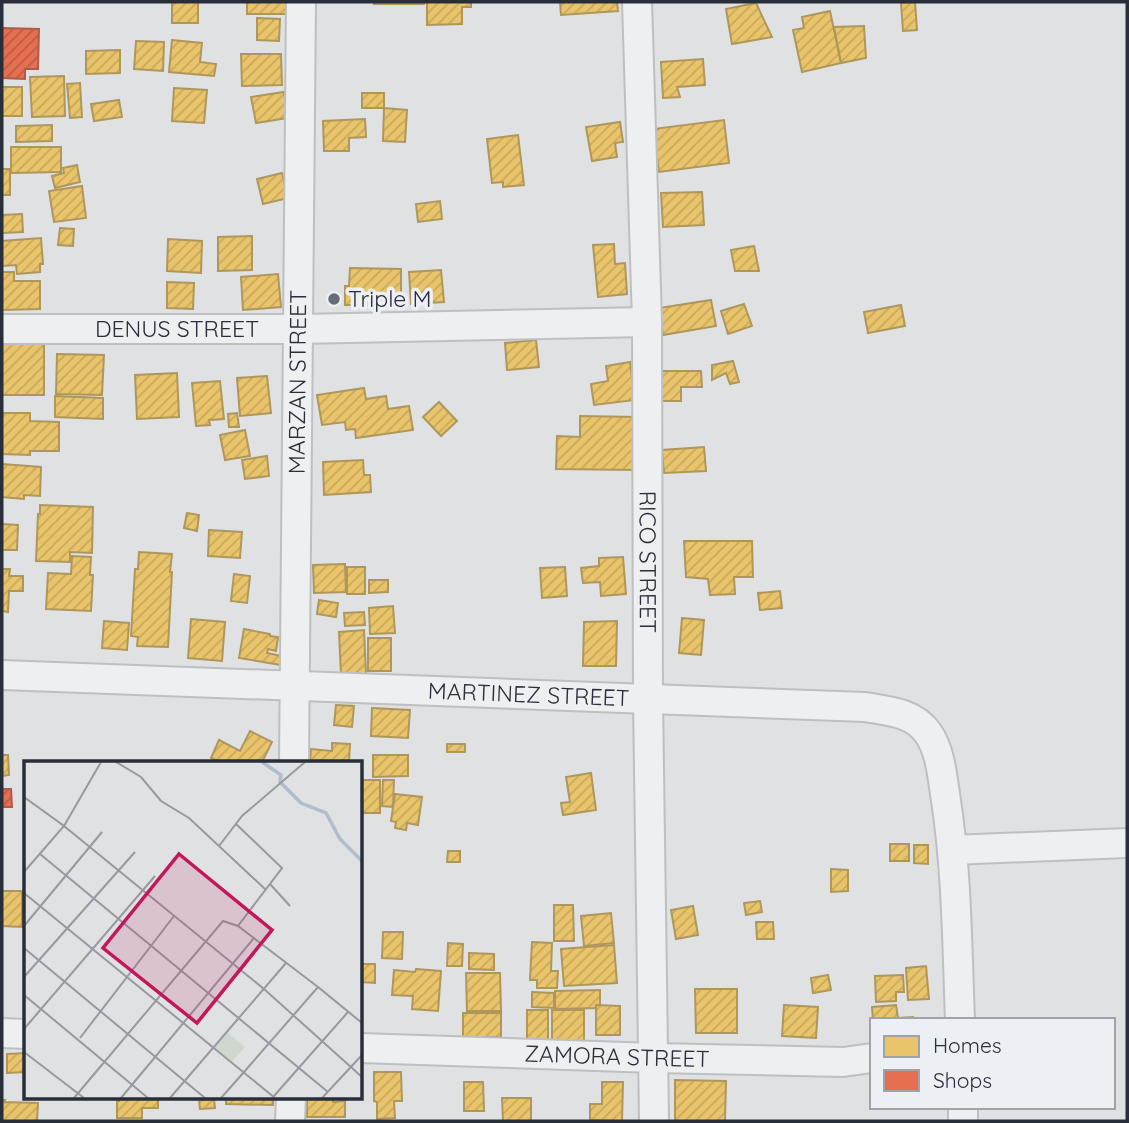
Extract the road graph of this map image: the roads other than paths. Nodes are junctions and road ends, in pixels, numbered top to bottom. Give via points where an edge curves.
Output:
1 (301, 2) edge
2 (638, 2) edge
3 (647, 322) junction
4 (2, 329) edge
5 (299, 329) junction
6 (2, 675) edge
7 (294, 685) junction
8 (648, 698) junction
9 (294, 761) edge
10 (1127, 843) edge
11 (952, 850) junction
12 (960, 1018) edge
13 (2, 1033) edge
14 (24, 1034) edge
15 (362, 1048) edge
16 (654, 1058) junction
17 (870, 1058) edge
18 (291, 1098) edge
19 (290, 1121) edge
20 (654, 1121) edge

1 - 5 street, MARZAN STREET
2 - 3 street, RICO STREET
3 - 5 street, DENUS STREET
3 - 8 street, RICO STREET
4 - 5 street, DENUS STREET
5 - 7 street, MARZAN STREET
6 - 7 street, MARTINEZ STREET
7 - 8 street, MARTINEZ STREET
7 - 9 street, MARZAN STREET
8 - 11 street, MARTINEZ STREET via 865,707 902,713 918,722 935,746
8 - 16 street, RICO STREET
10 - 11 street
11 - 12 street, MARTINEZ STREET
13 - 14 street
15 - 16 street, ZAMORA STREET
16 - 17 street, ZAMORA STREET via 843,1062
16 - 20 street, RICO STREET
18 - 19 street

